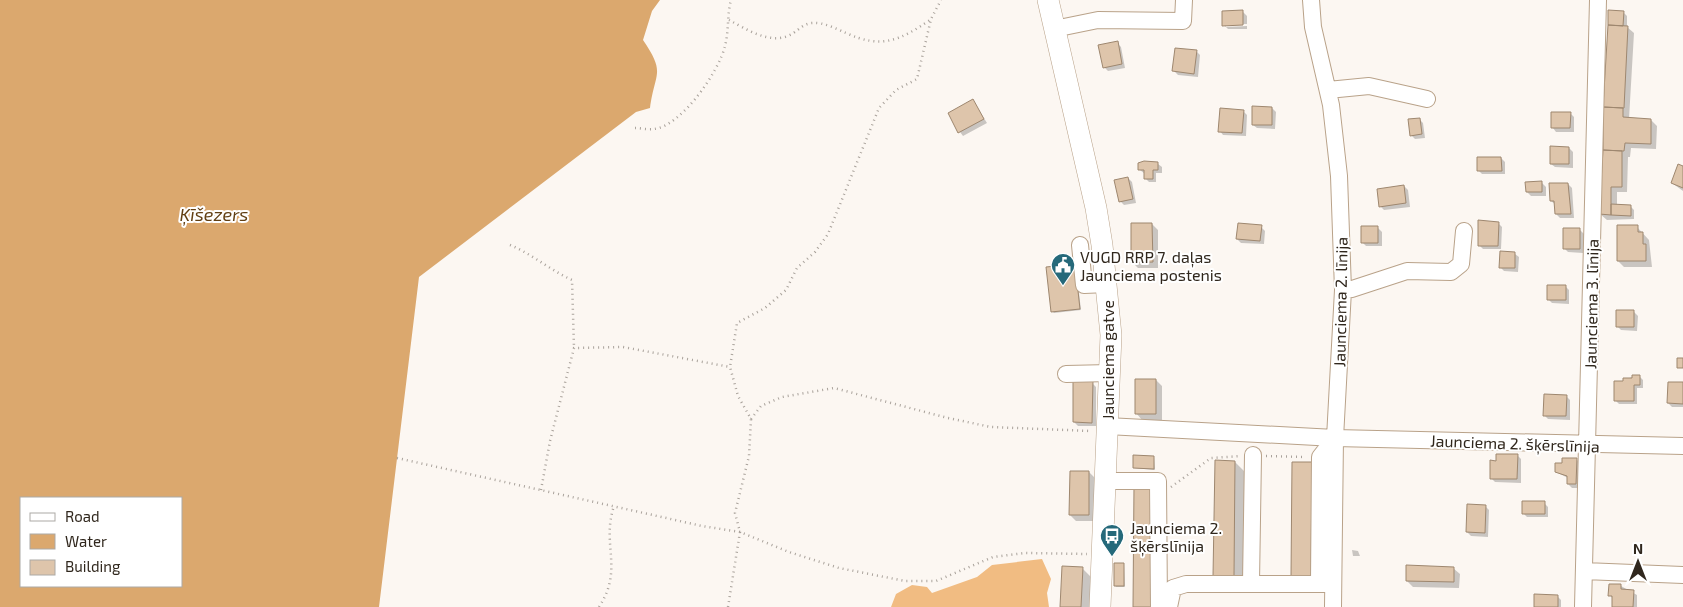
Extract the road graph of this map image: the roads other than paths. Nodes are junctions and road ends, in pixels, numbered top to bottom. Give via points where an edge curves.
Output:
1 (1048, 0) edge
2 (1184, 0) edge
3 (1311, 0) edge
4 (1598, 0) edge
5 (1054, 30) junction
6 (1328, 90) junction
7 (1427, 99) dead end
8 (1464, 231) dead end
9 (1080, 245) dead end
10 (1107, 284) junction
11 (1344, 290) junction
12 (1066, 374) dead end
13 (1110, 374) junction
14 (1107, 429) junction
15 (1335, 438) junction
16 (1588, 445) junction
17 (1683, 446) edge
18 (1253, 455) road end
19 (1105, 481) junction
20 (1584, 571) junction
21 (1683, 575) edge
22 (1251, 584) junction
23 (1326, 584) junction
24 (1100, 607) edge
25 (1158, 607) edge
26 (1169, 607) edge
27 (1333, 607) edge
28 (1583, 607) edge

1 - 5 main road, Jaunciema gatve
2 - 5 street via 1183,21 1098,20
3 - 6 street, Jaunciema 2. līnija via 1312,27
4 - 16 street, Jaunciema 3. līnija
5 - 10 main road, Jaunciema gatve via 1096,208
6 - 7 street via 1369,86
6 - 11 street, Jaunciema 2. līnija via 1339,176
8 - 11 street via 1462,264 1451,272 1407,271
9 - 10 street via 1084,285
10 - 13 main road, Jaunciema gatve
11 - 15 street, Jaunciema 2. līnija
12 - 13 street
13 - 14 main road, Jaunciema gatve
14 - 15 street, Jaunciema 2. šķērslīnija
14 - 19 main road, Jaunciema gatve
15 - 16 street, Jaunciema 2. šķērslīnija
15 - 23 street, Jaunciema 2. līnija
15 - 23 street via 1320,457
16 - 17 street, Jaunciema 2. šķērslīnija
16 - 20 street, Jaunciema 3. līnija
18 - 22 street
19 - 24 main road, Jaunciema gatve
19 - 25 street via 1158,481
20 - 21 street
20 - 28 street, Jaunciema 3. līnija
22 - 23 street
22 - 26 street via 1180,586 1173,588
23 - 27 street, Jaunciema 2. līnija

